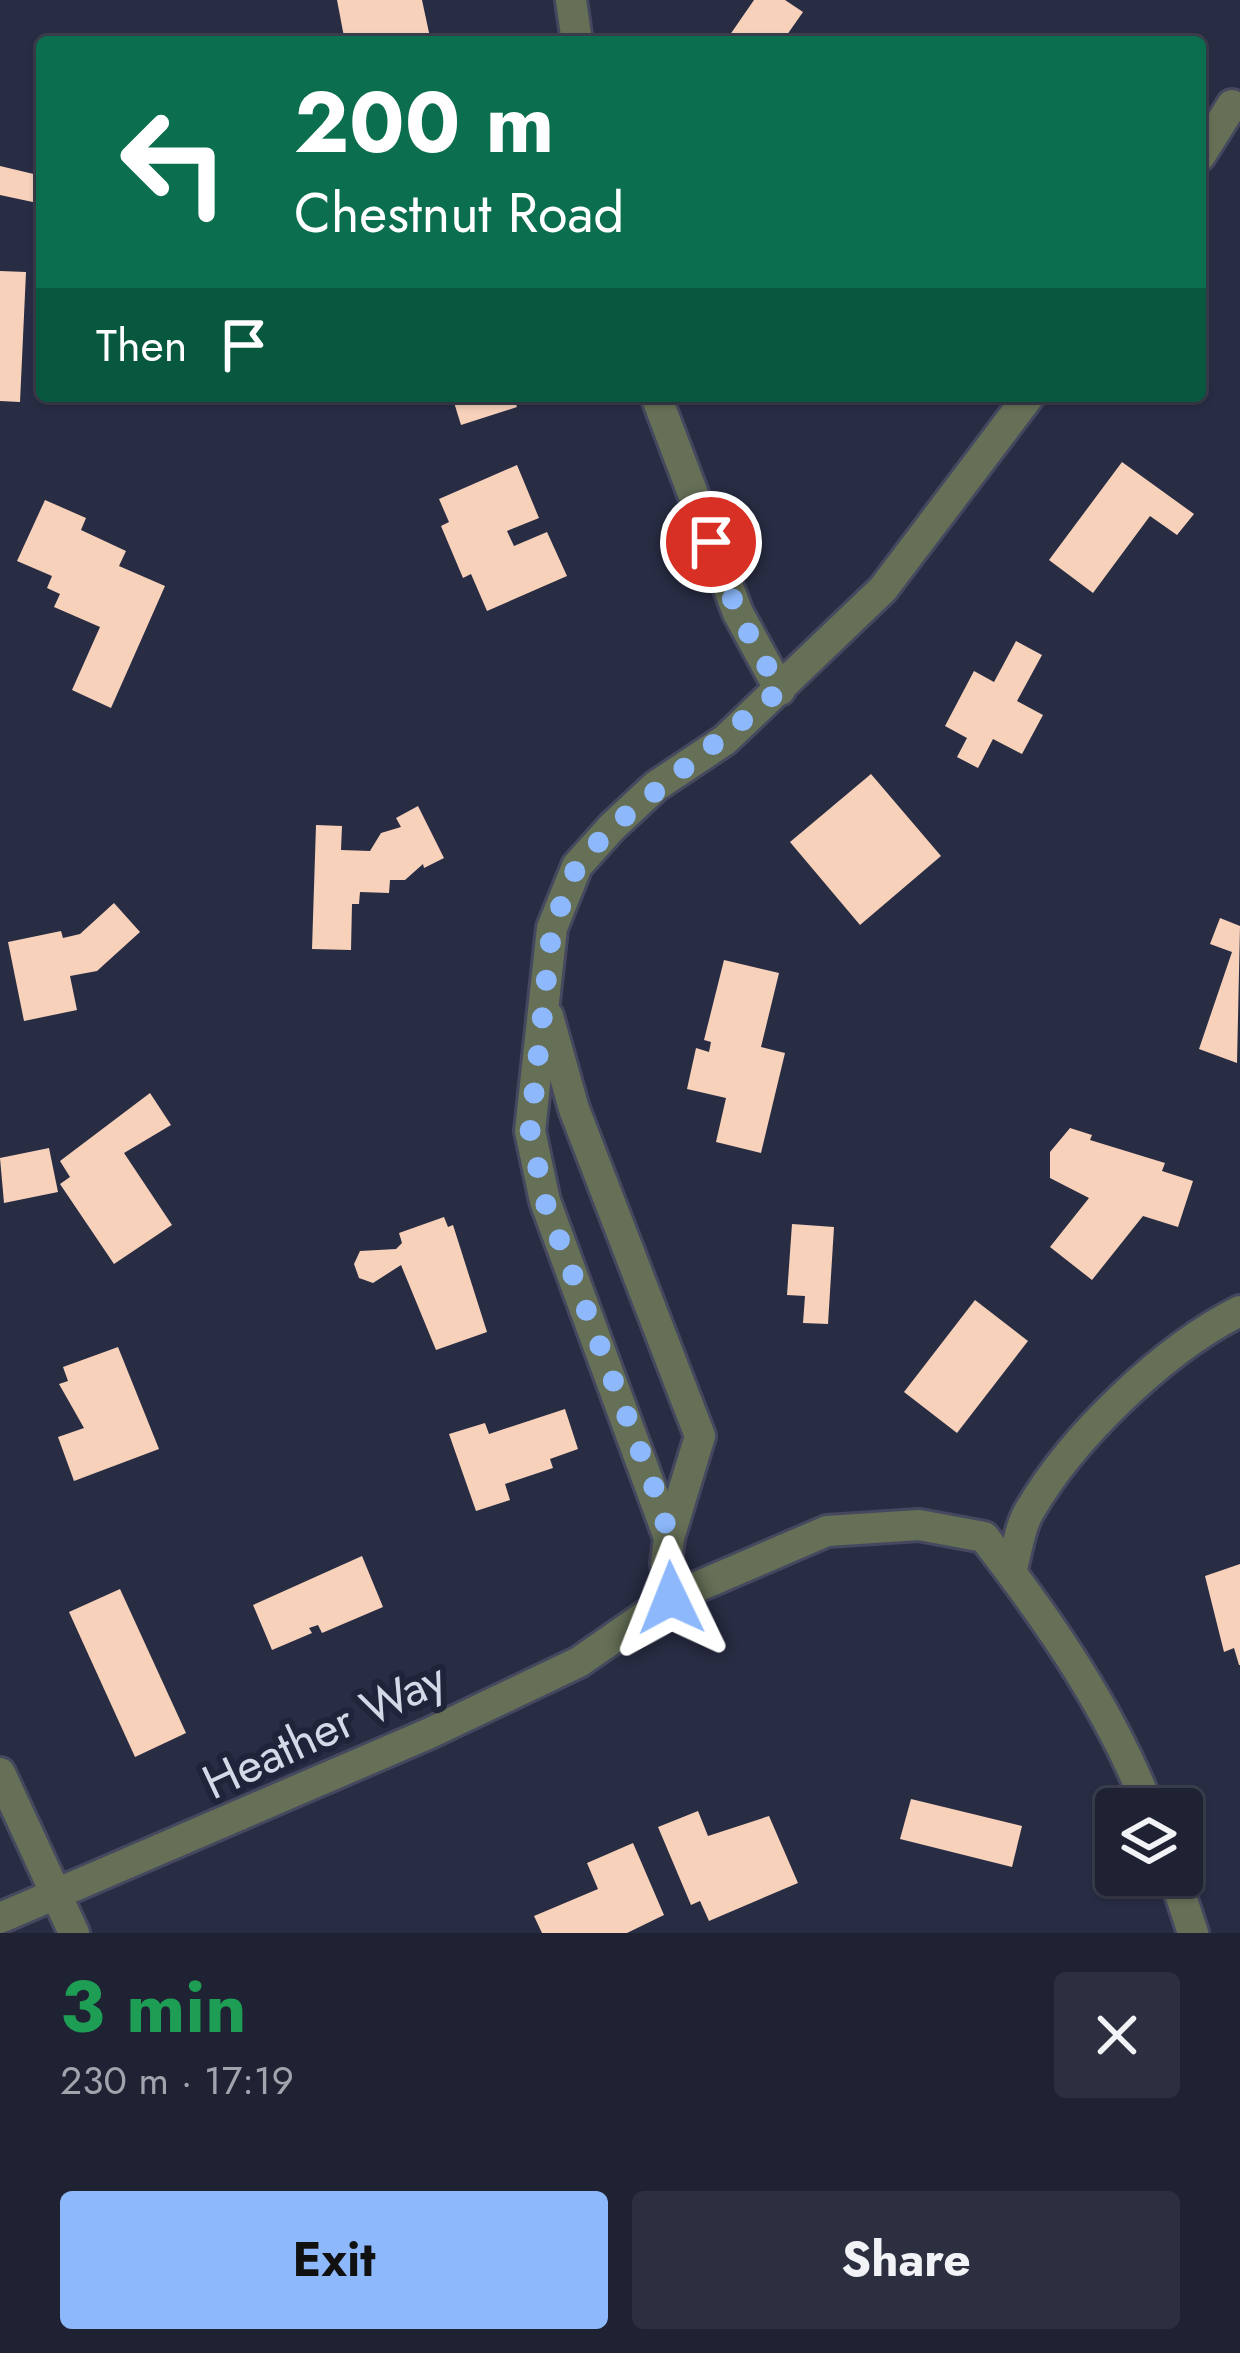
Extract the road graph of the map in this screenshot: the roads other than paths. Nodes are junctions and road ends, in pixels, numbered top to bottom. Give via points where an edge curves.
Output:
1 (571, 0) edge
2 (576, 36) edge
3 (1232, 105) dead end
4 (1206, 146) edge
5 (658, 402) edge
6 (1024, 402) edge
7 (780, 690) junction
8 (545, 1004) junction
9 (1240, 1311) edge
10 (669, 1538) junction
11 (1011, 1572) junction
12 (671, 1598) junction
13 (0, 1774) edge
14 (1141, 1788) edge
15 (1181, 1896) edge
16 (56, 1898) junction
17 (0, 1918) edge
18 (74, 1933) edge
19 (1193, 1933) edge

1 - 2 street
3 - 4 street
5 - 7 street via 738,614
6 - 7 street via 883,589
7 - 8 street via 656,786 577,866 552,928
8 - 10 street via 530,1130 545,1202
8 - 10 street via 574,1109 700,1436
9 - 11 street via 1143,1378 1077,1450 1028,1512
10 - 12 street
11 - 12 street, Heather Way via 984,1538 920,1525 850,1529 827,1531
11 - 14 street, Heather Way via 1065,1649
12 - 16 street, Heather Way via 579,1662
13 - 16 street
15 - 19 street
16 - 17 street, Heather Way
16 - 18 street

